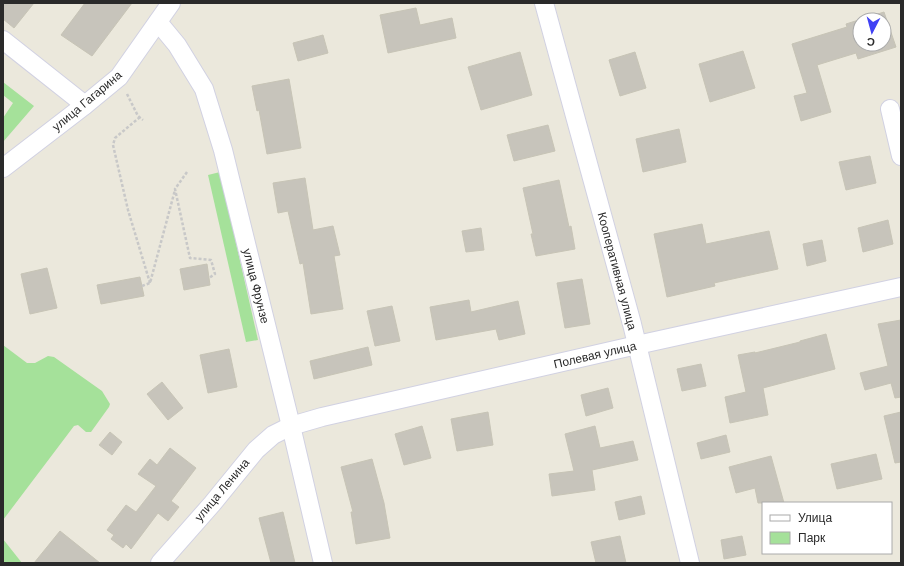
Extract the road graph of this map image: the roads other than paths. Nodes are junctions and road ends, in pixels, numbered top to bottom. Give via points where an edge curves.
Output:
1 (171, 3) edge
2 (544, 3) edge
3 (158, 22) junction
4 (3, 40) edge
5 (85, 106) junction
6 (890, 109) dead end
7 (901, 156) edge
8 (3, 168) edge
9 (901, 287) edge
10 (637, 345) junction
11 (291, 426) junction
12 (160, 563) edge
13 (323, 563) edge
14 (690, 563) edge

1 - 3 street, улица Гагарина
2 - 10 street, Кооперативная улица
3 - 5 street, улица Гагарина via 119,77
3 - 11 street, улица Фрунзе via 177,45 204,90 223,150
4 - 5 street
5 - 8 street, улица Гагарина
6 - 7 street
9 - 10 street, Полевая улица
10 - 11 street, Полевая улица
10 - 14 street, Кооперативная улица
11 - 12 street, улица Ленина via 273,435 256,450
11 - 13 street, улица Фрунзе

